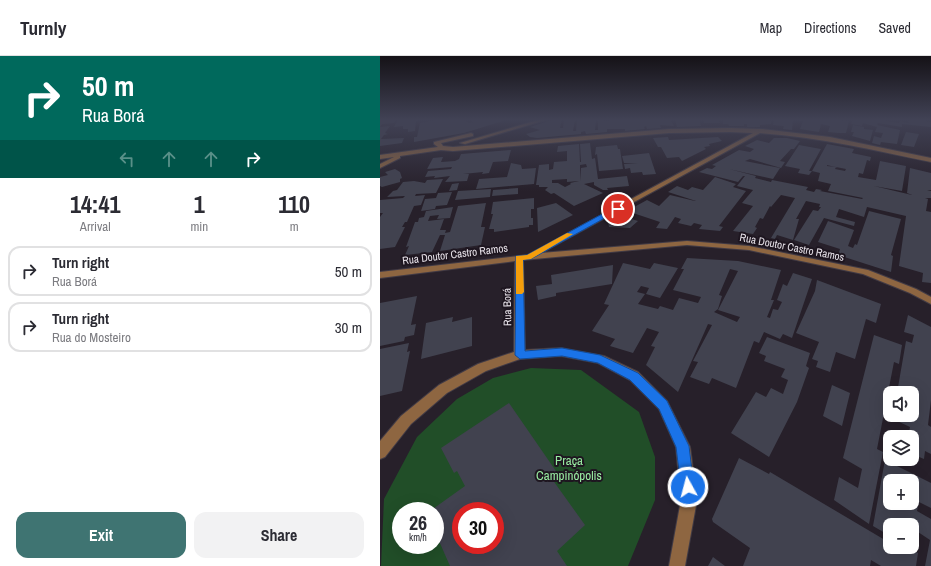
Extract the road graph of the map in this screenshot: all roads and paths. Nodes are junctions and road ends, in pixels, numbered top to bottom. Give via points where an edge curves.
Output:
1 (438, 143) joint
2 (462, 143) edge
3 (538, 143) edge
4 (739, 143) edge
5 (848, 143) edge
6 (408, 147) junction
7 (442, 148) junction
8 (382, 152) edge
9 (404, 155) junction
10 (380, 157) edge
11 (931, 160) edge
12 (380, 166) edge
13 (524, 257) junction
14 (380, 275) edge
15 (931, 301) edge
16 (520, 355) junction
17 (380, 452) edge
18 (677, 566) edge

1 - 6 street
1 - 7 street
2 - 7 street
3 - 7 street
4 - 13 street
5 - 11 street
6 - 8 street
6 - 9 street
7 - 9 street
9 - 10 street
9 - 12 street
13 - 14 street, Rua Doutor Castro Ramos
13 - 15 street, Rua Doutor Castro Ramos via 687,243 749,248 865,272
13 - 16 street, Rua Borá
16 - 17 street via 482,367 443,389 406,420
16 - 18 street via 562,352 600,359 634,376 663,405 683,446 689,500

